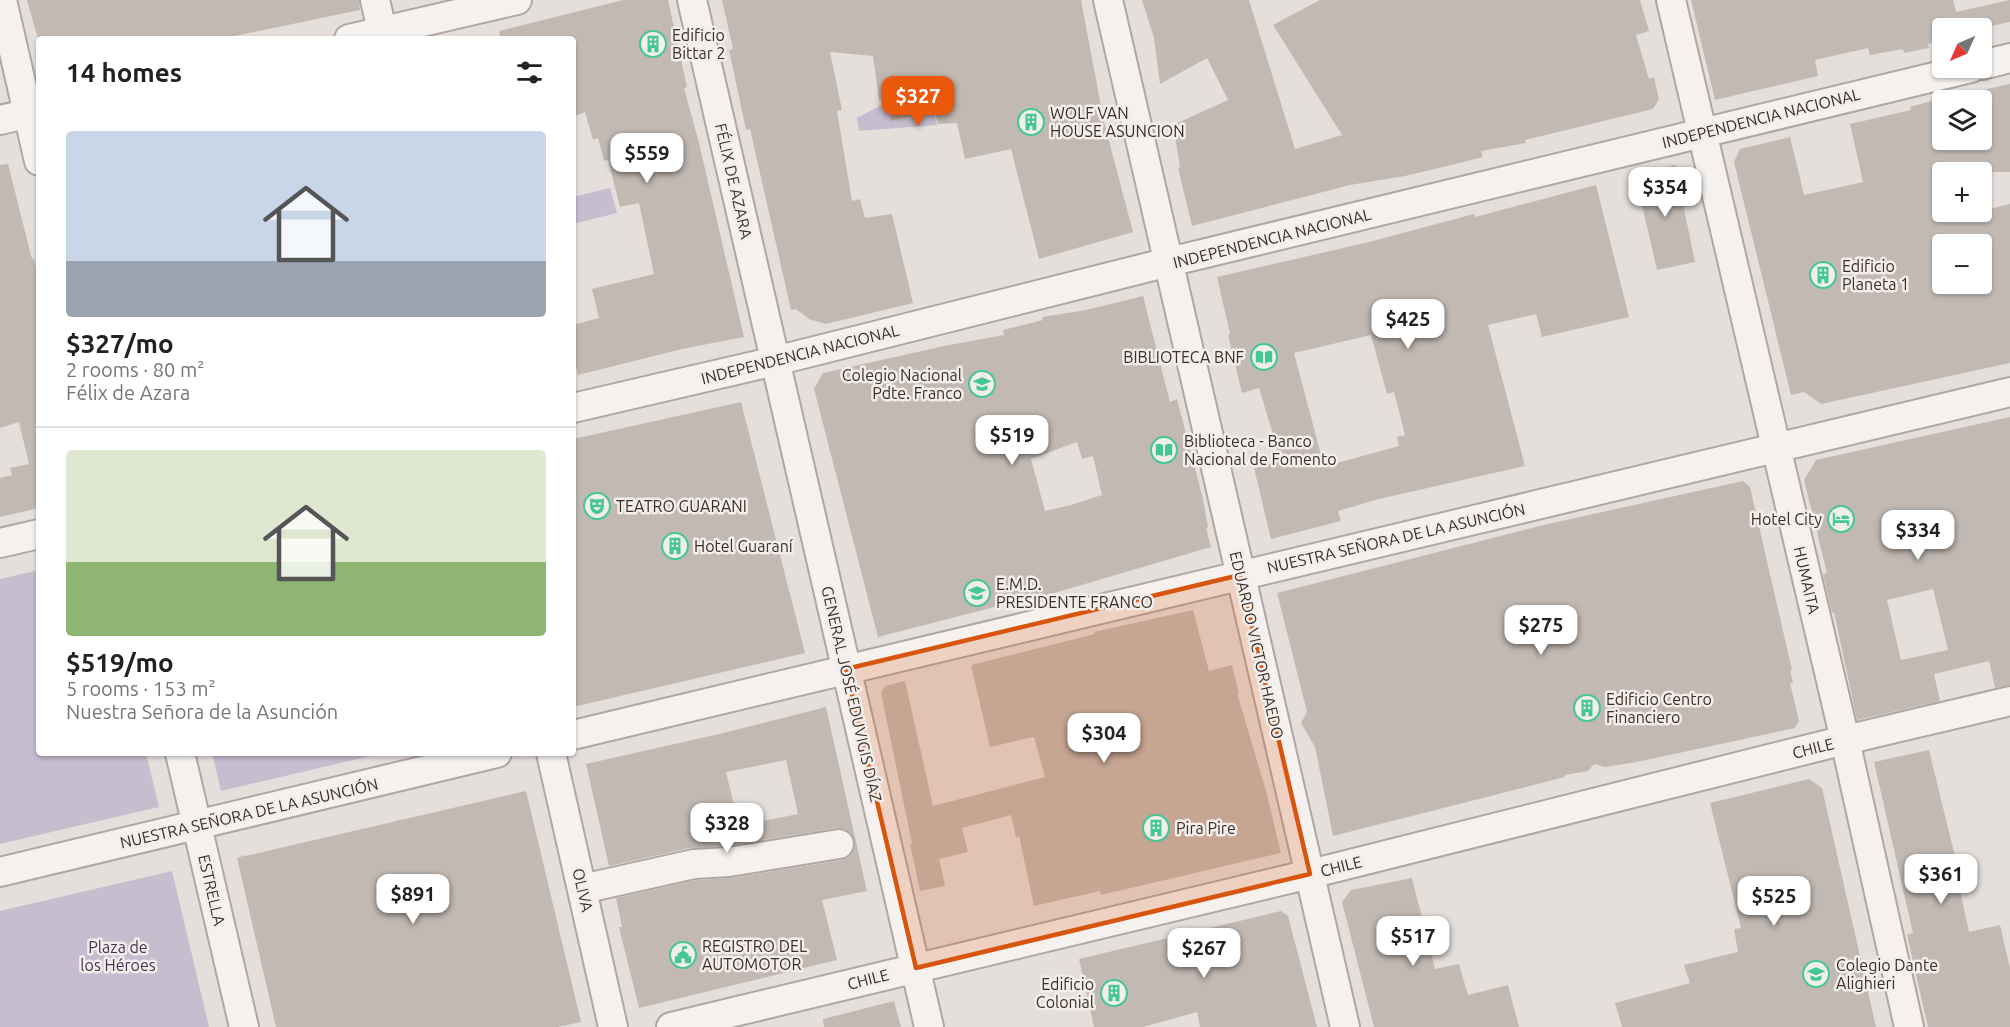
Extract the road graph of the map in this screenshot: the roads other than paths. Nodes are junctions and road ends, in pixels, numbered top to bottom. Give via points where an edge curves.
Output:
1 (2, 0) edge
2 (375, 0) edge
3 (517, 0) edge
4 (692, 0) edge
5 (1108, 0) edge
6 (1671, 0) edge
7 (384, 35) edge
8 (2010, 58) edge
9 (1992, 62) edge
10 (1932, 77) edge
11 (34, 112) edge
12 (0, 120) edge
13 (36, 132) edge
14 (1702, 133) junction
15 (1169, 262) junction
16 (775, 361) junction
17 (2010, 392) edge
18 (576, 407) edge
19 (1775, 447) junction
20 (36, 535) edge
21 (0, 543) edge
22 (1240, 575) junction
23 (846, 669) junction
24 (2010, 701) edge
25 (576, 734) edge
26 (1845, 740) junction
27 (181, 756) edge
28 (484, 756) edge
29 (552, 756) edge
30 (197, 825) junction
31 (839, 844) dead end
32 (0, 872) edge
33 (1310, 874) junction
34 (582, 889) junction
35 (916, 968) junction
36 (244, 1027) edge
37 (613, 1027) edge
38 (671, 1027) edge
39 (929, 1027) edge
40 (1345, 1027) edge
41 (1909, 1027) edge

1 - 11 street
2 - 7 street
3 - 7 street
4 - 16 street, FÉLIX DE AZARA
5 - 15 street, EDUARDO VICTOR HAEDO
6 - 14 street, HUMAITA
8 - 9 street
10 - 14 street, INDEPENDENCIA NACIONAL
11 - 12 street
11 - 13 street
14 - 15 street, INDEPENDENCIA NACIONAL
14 - 19 street, HUMAITA
15 - 16 street, INDEPENDENCIA NACIONAL
15 - 22 street, EDUARDO VICTOR HAEDO
16 - 18 street, INDEPENDENCIA NACIONAL
16 - 23 street, GENERAL JOSÉ EDUVIGIS DÍAZ
17 - 19 street, NUESTRA SEÑORA DE LA ASUNCIÓN
19 - 22 street, NUESTRA SEÑORA DE LA ASUNCIÓN
19 - 26 street, HUMAITA
20 - 21 street
22 - 23 street, NUESTRA SEÑORA DE LA ASUNCIÓN
22 - 33 street, EDUARDO VICTOR HAEDO
23 - 25 street, NUESTRA SEÑORA DE LA ASUNCIÓN
23 - 35 street, GENERAL JOSÉ EDUVIGIS DÍAZ
24 - 26 street, CHILE
26 - 33 street, CHILE
26 - 41 street, HUMAITA
27 - 30 street, ESTRELLA
28 - 30 street, NUESTRA SEÑORA DE LA ASUNCIÓN
29 - 34 street, OLIVA
30 - 32 street, NUESTRA SEÑORA DE LA ASUNCIÓN
30 - 36 street, ESTRELLA
31 - 34 street via 694,864
33 - 35 street, CHILE
33 - 40 street, EDUARDO VICTOR HAEDO
34 - 37 street, OLIVA
35 - 38 street, CHILE
35 - 39 street, GENERAL JOSÉ EDUVIGIS DÍAZ

